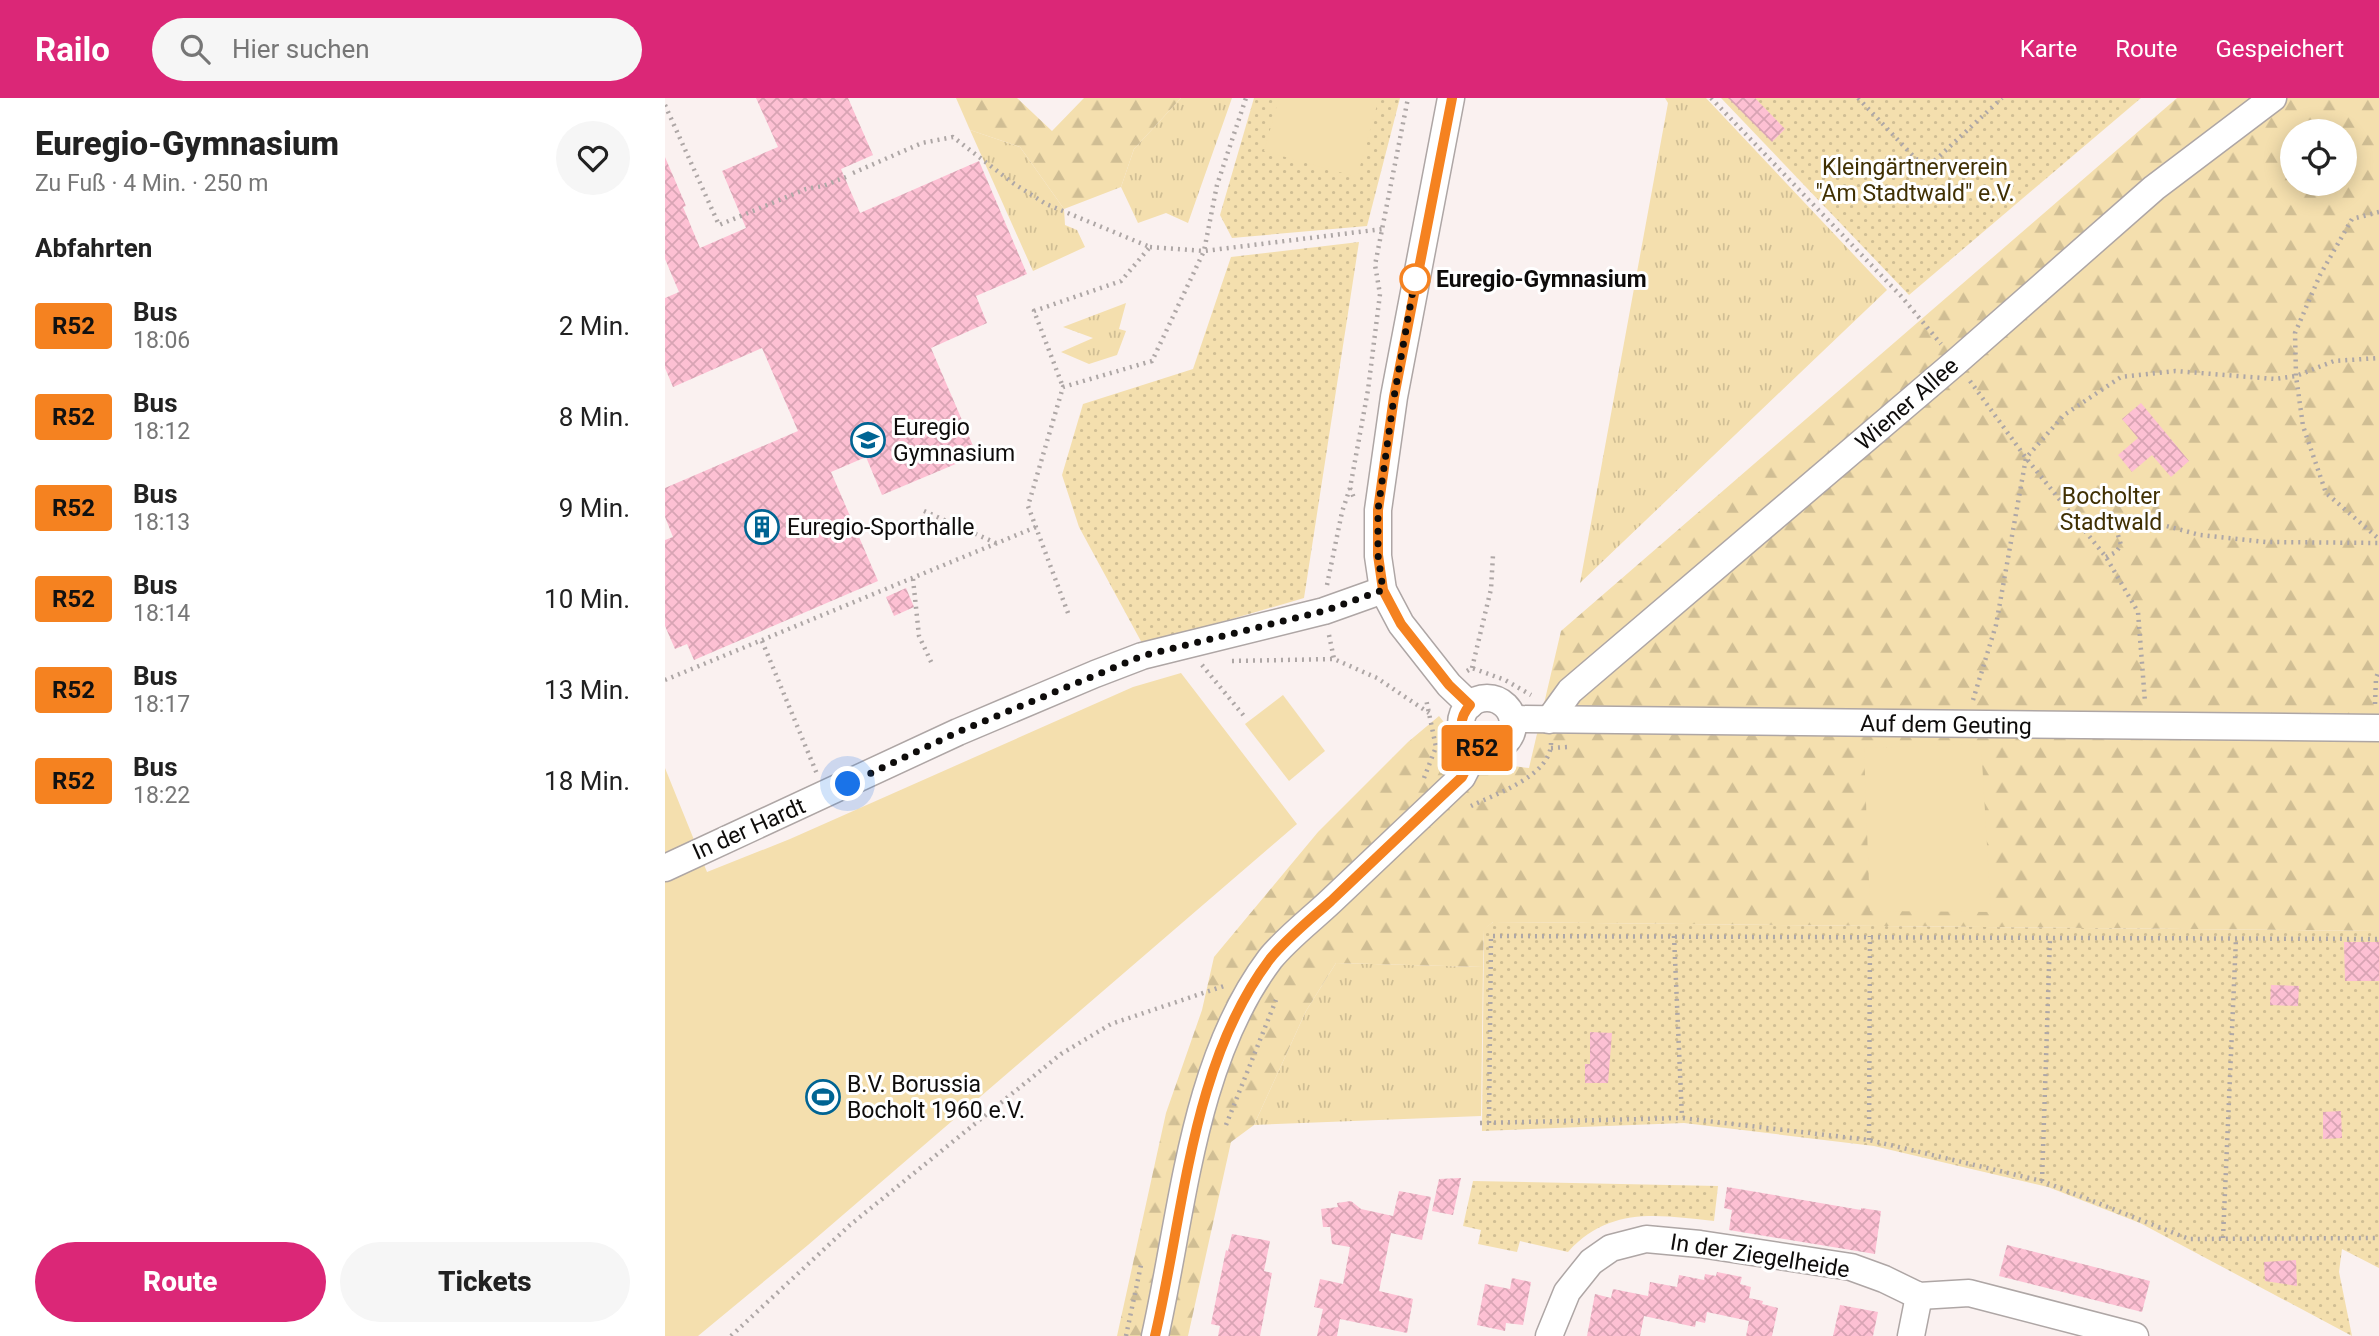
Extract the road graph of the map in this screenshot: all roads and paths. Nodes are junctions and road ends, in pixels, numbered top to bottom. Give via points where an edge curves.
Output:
1 (1245, 98) edge
2 (1408, 98) edge
3 (1451, 98) edge
4 (1711, 98) edge
5 (1858, 98) edge
6 (2002, 98) edge
7 (2273, 98) edge
8 (665, 105) edge
9 (853, 173) dead end
10 (846, 177) dead end
11 (2379, 212) edge
12 (1383, 229) junction
13 (1150, 247) junction
14 (1204, 251) junction
15 (2379, 358) edge
16 (1956, 362) junction
17 (2296, 376) junction
18 (1063, 387) junction
19 (2026, 458) junction
20 (924, 511) dead end
21 (1036, 527) junction
22 (2379, 541) edge
23 (996, 543) junction
24 (1493, 555) dead end
25 (2106, 557) junction
26 (913, 579) junction
27 (1383, 590) junction
28 (1324, 611) junction
29 (1068, 613) dead end
30 (762, 641) junction
31 (1334, 659) junction
32 (1212, 662) dead end
33 (1224, 662) dead end
34 (933, 666) dead end
35 (1472, 668) dead end
36 (2379, 670) edge
37 (665, 680) edge
38 (1470, 705) junction
39 (1431, 714) dead end
40 (1244, 716) dead end
41 (1513, 719) junction
42 (1549, 720) junction
43 (1966, 725) junction
44 (2147, 727) junction
45 (2376, 728) edge
46 (1477, 748) junction
47 (1551, 748) dead end
48 (826, 795) junction
49 (1468, 807) dead end
50 (665, 868) edge
51 (1674, 936) junction
52 (1870, 936) junction
53 (2050, 937) junction
54 (2236, 938) junction
55 (2379, 939) edge
56 (1226, 985) dead end
57 (1279, 990) dead end
58 (1682, 1118) junction
59 (1480, 1123) dead end
60 (1489, 1123) junction
61 (1224, 1130) dead end
62 (1869, 1140) junction
63 (2042, 1181) junction
64 (2223, 1238) junction
65 (2379, 1238) edge
66 (1919, 1296) junction
67 (731, 1336) edge
68 (1155, 1336) edge
69 (1549, 1336) edge
70 (1911, 1336) edge
71 (2134, 1336) edge

1 - 14 path via 1216,185
2 - 12 path
3 - 27 street via 1394,397 1378,510
4 - 16 path via 1901,296
5 - 6 path via 1916,159 1931,164
7 - 16 street, Wiener Allee via 2154,188
8 - 10 path via 719,225
9 - 13 path via 922,143 953,137 1046,204
11 - 17 path via 2352,219 2321,275 2295,333
12 - 14 path
12 - 28 path via 1375,265 1380,294 1377,327
13 - 14 path
13 - 18 path via 1121,281 1034,310
14 - 18 path via 1152,362
15 - 17 path via 2334,361
16 - 19 path
16 - 42 street, Wiener Allee via 1570,691
17 - 19 path via 2275,379 2175,371 2122,377 2064,415
17 - 22 path via 2303,426 2326,493
18 - 21 path via 1028,506
19 - 25 path
19 - 43 path via 1996,625
20 - 23 path
21 - 23 path
21 - 29 path
22 - 25 path via 2266,542 2200,535 2137,518 2120,523 2121,545
23 - 26 path
24 - 35 path via 1491,589
25 - 44 path via 2138,612
26 - 30 path
26 - 34 path via 919,636
27 - 28 street, In der Hardt
27 - 38 street via 1401,624
28 - 31 path
28 - 48 street, In der Hardt via 1142,656 958,732
30 - 37 path
30 - 48 path
31 - 33 path
31 - 39 path via 1377,678
32 - 40 path via 1200,663
36 - 45 path
38 - 41 street via 1493,699 1510,711
38 - 46 street via 1461,720 1462,729
41 - 42 street, Auf dem Geuting
41 - 46 street via 1512,733 1501,746
42 - 43 street, Auf dem Geuting
43 - 44 street, Auf dem Geuting
44 - 45 street, Auf dem Geuting
46 - 68 street via 1462,777 1271,958 1247,996 1209,1081
47 - 49 path via 1538,769 1521,783
48 - 50 street, In der Hardt
51 - 52 path
51 - 58 path
51 - 60 path via 1491,936
52 - 53 path
52 - 62 path
53 - 54 path
53 - 63 path
54 - 55 path
54 - 64 path
56 - 67 path via 1111,1024 1061,1054 850,1225
57 - 61 path
58 - 60 path
58 - 62 path
59 - 60 path
62 - 63 path
63 - 64 path via 2189,1239
64 - 65 path
66 - 69 street, In der Ziegelheide via 1851,1267 1646,1239 1611,1248 1591,1262 1567,1292
66 - 70 street
66 - 71 street, In der Ziegelheide via 1969,1293

